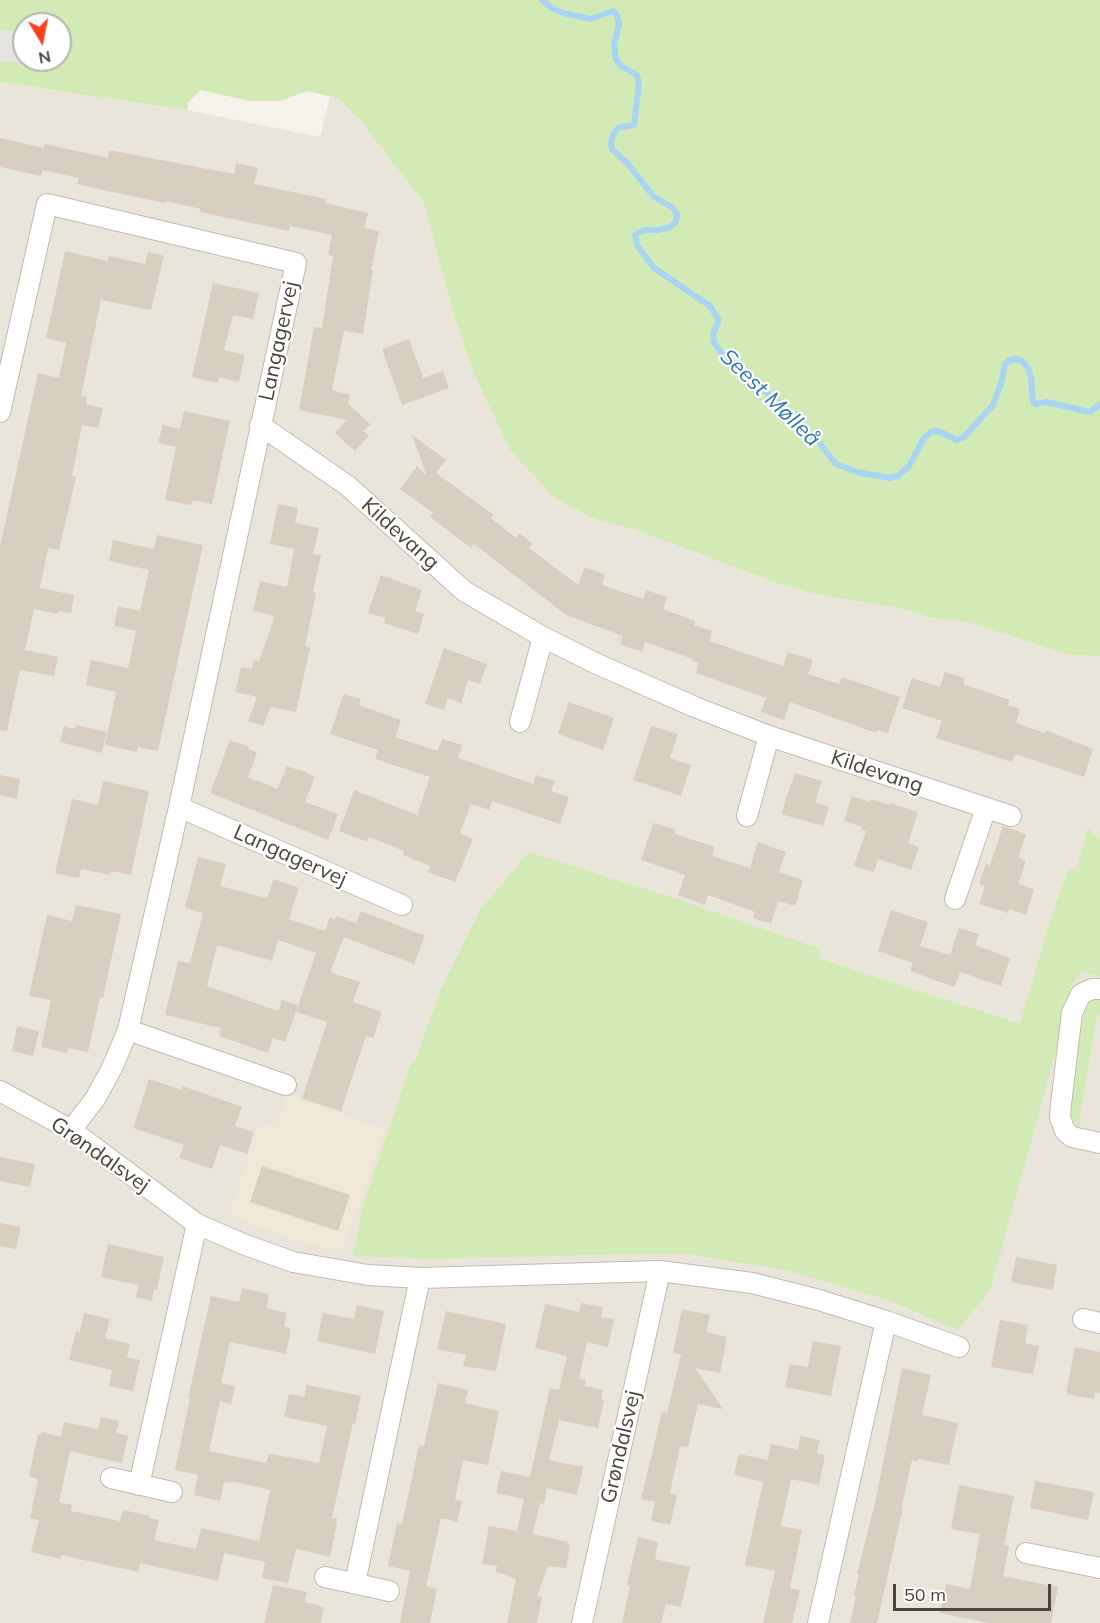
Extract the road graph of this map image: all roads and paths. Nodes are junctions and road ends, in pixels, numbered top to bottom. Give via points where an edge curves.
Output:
1 (0, 412) edge
2 (260, 425) junction
3 (543, 637) junction
4 (520, 722) dead end
5 (769, 736) junction
6 (179, 807) junction
7 (986, 808) junction
8 (747, 816) dead end
9 (1011, 816) dead end
10 (955, 899) dead end
11 (402, 905) dead end
12 (1100, 989) edge
13 (128, 1030) junction
14 (286, 1085) dead end
15 (0, 1091) edge
16 (71, 1130) junction
17 (1100, 1143) edge
18 (197, 1224) junction
19 (660, 1271) junction
20 (420, 1278) junction
21 (886, 1321) junction
22 (959, 1347) dead end
23 (111, 1478) dead end
24 (139, 1485) junction
25 (172, 1492) dead end
26 (1026, 1553) dead end
27 (1100, 1568) edge
28 (325, 1577) dead end
29 (355, 1583) junction
30 (389, 1591) dead end
31 (582, 1623) edge
32 (818, 1623) edge

1 - 2 street, Langagervej via 47,204 296,263
2 - 3 street, Kildevang via 348,486 464,591
2 - 6 street, Langagervej
3 - 4 street
3 - 5 street, Kildevang via 695,707
5 - 7 street, Kildevang
5 - 8 street
6 - 11 street, Langagervej
6 - 13 street, Langagervej
7 - 9 street, Kildevang
7 - 10 street
12 - 17 street via 1081,994 1072,1013 1060,1118 1072,1137
13 - 14 street
13 - 16 street, Langagervej via 95,1099
15 - 16 street, Grøndalsvej
16 - 18 street, Grøndalsvej
18 - 20 street, Grøndalsvej via 293,1262 368,1275
18 - 24 street
19 - 20 street, Grøndalsvej
19 - 21 street, Grøndalsvej via 752,1283
19 - 31 street, Grøndalsvej
20 - 29 street
21 - 22 street, Grøndalsvej
21 - 32 street
23 - 24 street
24 - 25 street
26 - 27 street
28 - 29 street
29 - 30 street

